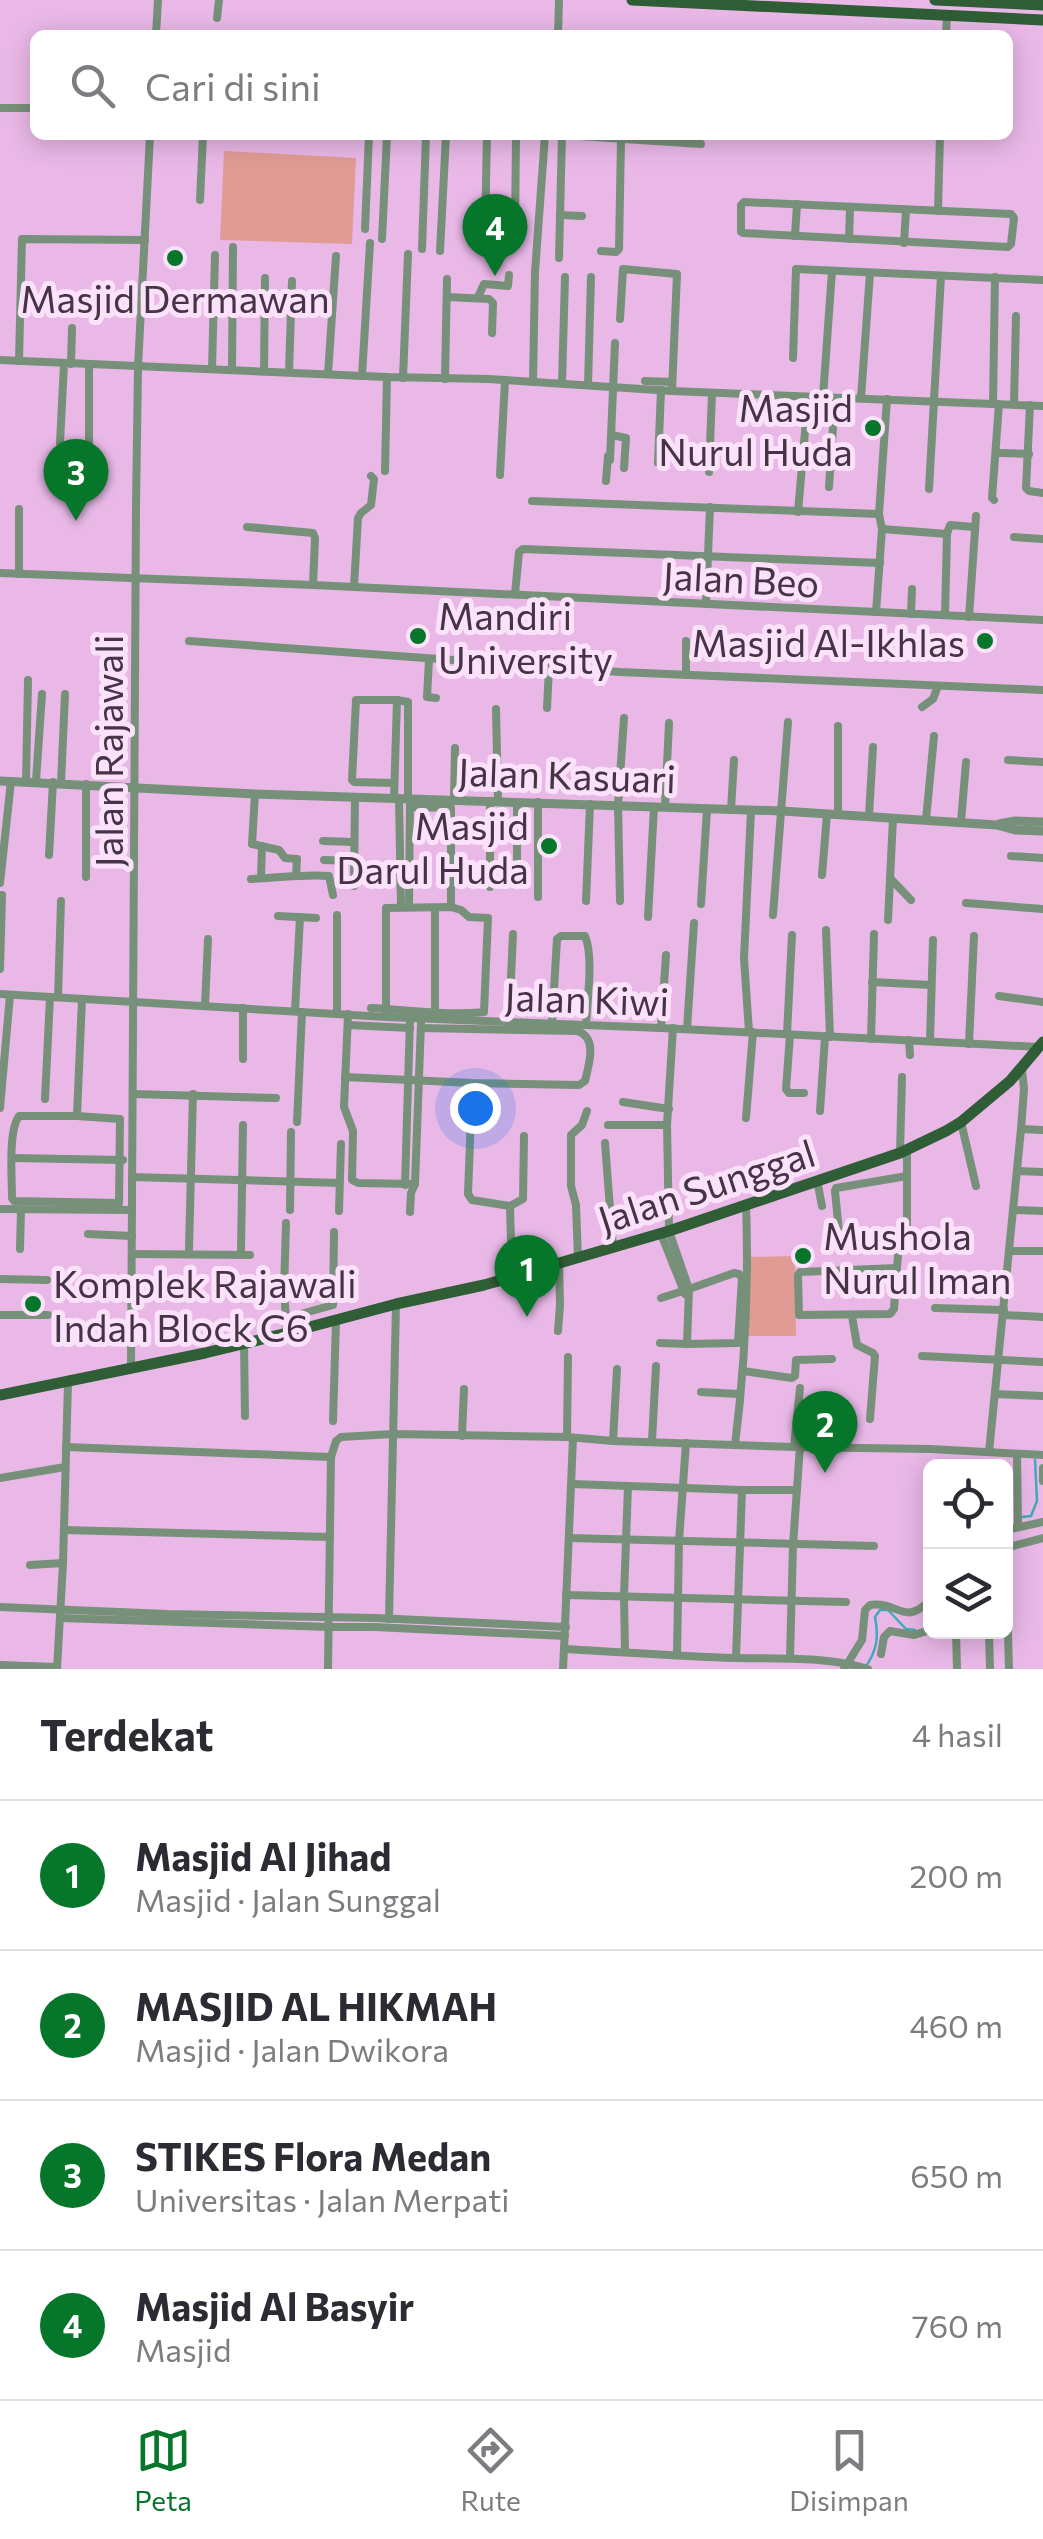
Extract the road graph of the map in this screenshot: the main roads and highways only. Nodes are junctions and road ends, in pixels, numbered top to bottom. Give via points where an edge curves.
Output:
1 (632, 0) edge
2 (934, 0) edge
3 (944, 0) edge
4 (1043, 5) edge
5 (1043, 20) edge
6 (1041, 1044) edge
7 (0, 1395) edge

1 - 5 main road
2 - 3 main road
3 - 4 main road
6 - 7 main road, Jalan Sunggal via 961,1122 904,1151 665,1232 287,1333

